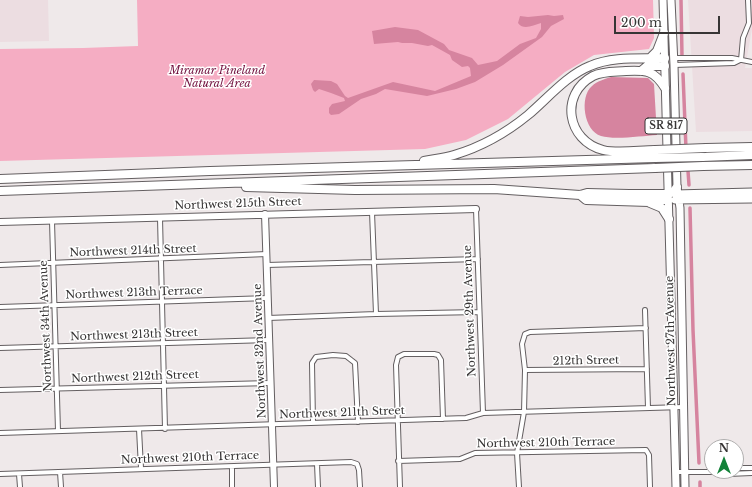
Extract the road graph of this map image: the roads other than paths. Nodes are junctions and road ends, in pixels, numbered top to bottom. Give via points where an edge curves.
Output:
1 (662, 0) edge
2 (671, 0) edge
3 (748, 0) edge
4 (664, 33) junction
5 (650, 58) junction
6 (740, 60) junction
7 (674, 61) junction
8 (665, 62) junction
9 (752, 62) edge
10 (641, 71) junction
11 (665, 88) junction
12 (752, 147) edge
13 (655, 154) junction
14 (752, 155) edge
15 (752, 165) edge
16 (402, 166) junction
17 (0, 179) edge
18 (217, 183) junction
19 (0, 191) edge
20 (752, 192) edge
21 (678, 194) junction
22 (580, 195) junction
23 (668, 197) junction
24 (752, 199) edge
25 (649, 202) junction
26 (476, 209) joint
27 (372, 212) junction
28 (266, 214) junction
29 (160, 218) junction
30 (669, 219) junction
31 (52, 221) junction
32 (0, 222) edge
33 (267, 254) junction
34 (160, 258) junction
35 (478, 259) junction
36 (670, 260) junction
37 (374, 262) junction
38 (54, 263) junction
39 (0, 265) edge
40 (267, 265) junction
41 (681, 274) junction
42 (268, 298) junction
43 (161, 301) junction
44 (55, 304) junction
45 (0, 306) edge
46 (645, 310) dead end
47 (480, 312) junction
48 (376, 314) junction
49 (268, 318) junction
50 (672, 327) junction
51 (646, 328) junction
52 (681, 336) junction
53 (268, 340) junction
54 (162, 344) junction
55 (672, 345) junction
56 (56, 347) junction
57 (0, 348) edge
58 (647, 369) junction
59 (525, 370) junction
60 (270, 383) junction
61 (164, 385) junction
62 (57, 388) junction
63 (0, 390) edge
64 (674, 407) junction
65 (683, 407) junction
66 (648, 408) junction
67 (524, 412) junction
68 (483, 413) junction
69 (443, 419) junction
70 (398, 421) junction
71 (313, 422) junction
72 (358, 422) junction
73 (272, 425) junction
74 (139, 429) junction
75 (165, 429) junction
76 (58, 431) junction
77 (0, 433) edge
78 (517, 453) junction
79 (398, 461) junction
80 (317, 464) junction
81 (273, 465) junction
82 (232, 466) junction
83 (141, 468) junction
84 (704, 471) edge
85 (60, 472) junction
86 (676, 472) junction
87 (685, 472) junction
88 (0, 474) edge
89 (19, 474) junction
90 (20, 487) edge
91 (61, 487) edge
92 (232, 487) edge
93 (274, 487) edge
94 (318, 487) edge
95 (360, 487) edge
96 (400, 487) edge
97 (519, 487) edge
98 (650, 487) edge
99 (676, 487) edge
100 (685, 487) edge

1 - 4 main road, SR 817
2 - 7 main road, SR 817
3 - 6 street via 749,23 743,38
4 - 5 highway via 657,51
4 - 8 main road, SR 817
5 - 8 highway
5 - 16 highway via 606,60 588,66 515,125 484,144 453,155
6 - 7 street via 734,63
6 - 9 street
7 - 8 main road
7 - 21 main road, SR 817
8 - 10 highway via 647,66
8 - 11 main road, SR 817
10 - 11 highway via 656,75
10 - 13 highway via 606,72 589,79 579,87 574,96 572,118 582,139 592,146 604,150
11 - 23 main road, SR 817
12 - 13 highway, bridge via 706,148
13 - 14 highway, bridge via 702,157
13 - 16 highway
15 - 18 highway, bridge
16 - 17 highway
18 - 19 highway
18 - 22 highway via 235,187 394,191 484,189
20 - 21 main road
21 - 23 main road
21 - 23 highway via 673,192
21 - 24 main road
21 - 41 main road, Northwest 27th Avenue / SR 817
22 - 23 highway via 587,193
22 - 25 highway via 586,200
23 - 25 highway
23 - 30 main road, Northwest 27th Avenue / SR 817
25 - 30 highway via 662,208
26 - 27 street, Northwest 215th Street
26 - 35 street, Northwest 29th Avenue
27 - 28 street, Northwest 215th Street
27 - 37 street
28 - 29 street, Northwest 215th Street
28 - 33 street, Northwest 32nd Avenue
29 - 31 street, Northwest 215th Street
29 - 34 street
30 - 36 main road, Northwest 27th Avenue / SR 817
31 - 32 street, Northwest 215th Street
31 - 38 street, Northwest 34th Avenue
33 - 34 street, Northwest 214th Street
33 - 40 street, Northwest 32nd Avenue
34 - 38 street, Northwest 214th Street
34 - 43 street
35 - 37 street
35 - 47 street, Northwest 29th Avenue
36 - 41 main road via 678,265
36 - 50 main road, Northwest 27th Avenue / SR 817
37 - 40 street
37 - 48 street
38 - 39 street, Northwest 214th Street
38 - 44 street, Northwest 34th Avenue
40 - 42 street, Northwest 32nd Avenue
41 - 52 main road, Northwest 27th Avenue / SR 817
42 - 43 street, Northwest 213th Terrace
42 - 49 street, Northwest 32nd Avenue
43 - 44 street, Northwest 213th Terrace
43 - 54 street
44 - 45 street, Northwest 213th Terrace
44 - 56 street, Northwest 34th Avenue
46 - 51 street
47 - 48 street
47 - 68 street, Northwest 29th Avenue
48 - 49 street
49 - 53 street, Northwest 32nd Avenue
50 - 52 main road
50 - 55 main road, Northwest 27th Avenue / SR 817
51 - 58 street
51 - 59 street via 530,332 525,334 522,344
52 - 55 main road
52 - 65 main road, Northwest 27th Avenue / SR 817
53 - 54 street, Northwest 213th Street
53 - 60 street, Northwest 32nd Avenue
54 - 56 street, Northwest 213th Street
54 - 61 street
55 - 64 main road, Northwest 27th Avenue / SR 817
56 - 57 street, Northwest 213th Street
56 - 62 street, Northwest 34th Avenue
58 - 59 street, 212th Street
58 - 66 street
59 - 67 street
60 - 61 street, Northwest 212th Street
60 - 73 street, Northwest 32nd Avenue
61 - 62 street, Northwest 212th Street
61 - 75 street
62 - 63 street, Northwest 212th Street
62 - 76 street, Northwest 34th Avenue
64 - 65 street, Northwest 211th Street
64 - 66 street, Northwest 211th Street
64 - 86 main road, Northwest 27th Avenue / SR 817
65 - 87 main road, Northwest 27th Avenue / SR 817
66 - 67 street, Northwest 211th Street
67 - 68 street, Northwest 211th Street
67 - 78 street
68 - 69 street, Northwest 211th Street via 466,418
69 - 70 street, Northwest 211th Street
69 - 70 street via 441,360 434,354 404,354 398,357 396,365
70 - 72 street, Northwest 211th Street
70 - 79 street
71 - 72 street, Northwest 211th Street
71 - 72 street via 312,363 316,357 332,355 346,356 355,363
71 - 73 street, Northwest 211th Street
73 - 75 street, Northwest 211th Street
73 - 81 street, Northwest 32nd Avenue
74 - 75 street, Northwest 211th Street
74 - 76 street, Northwest 211th Street
74 - 83 street
76 - 77 street, Northwest 211th Street
78 - 79 street, Northwest 210th Terrace via 474,453 460,459
78 - 97 street
78 - 98 street, Northwest 210th Terrace via 646,450 649,454
79 - 96 street
80 - 81 street, Northwest 210th Terrace
80 - 94 street
80 - 95 street, Northwest 210th Terrace via 357,464
81 - 82 street, Northwest 210th Terrace
81 - 93 street, Northwest 32nd Avenue
82 - 83 street, Northwest 210th Terrace
82 - 92 street
83 - 85 street, Northwest 210th Terrace
84 - 87 street
85 - 89 street, Northwest 210th Terrace
85 - 91 street
86 - 87 street
86 - 99 main road, Northwest 27th Avenue / SR 817
87 - 100 main road, Northwest 27th Avenue / SR 817
88 - 89 street, Northwest 210th Terrace
89 - 90 street

